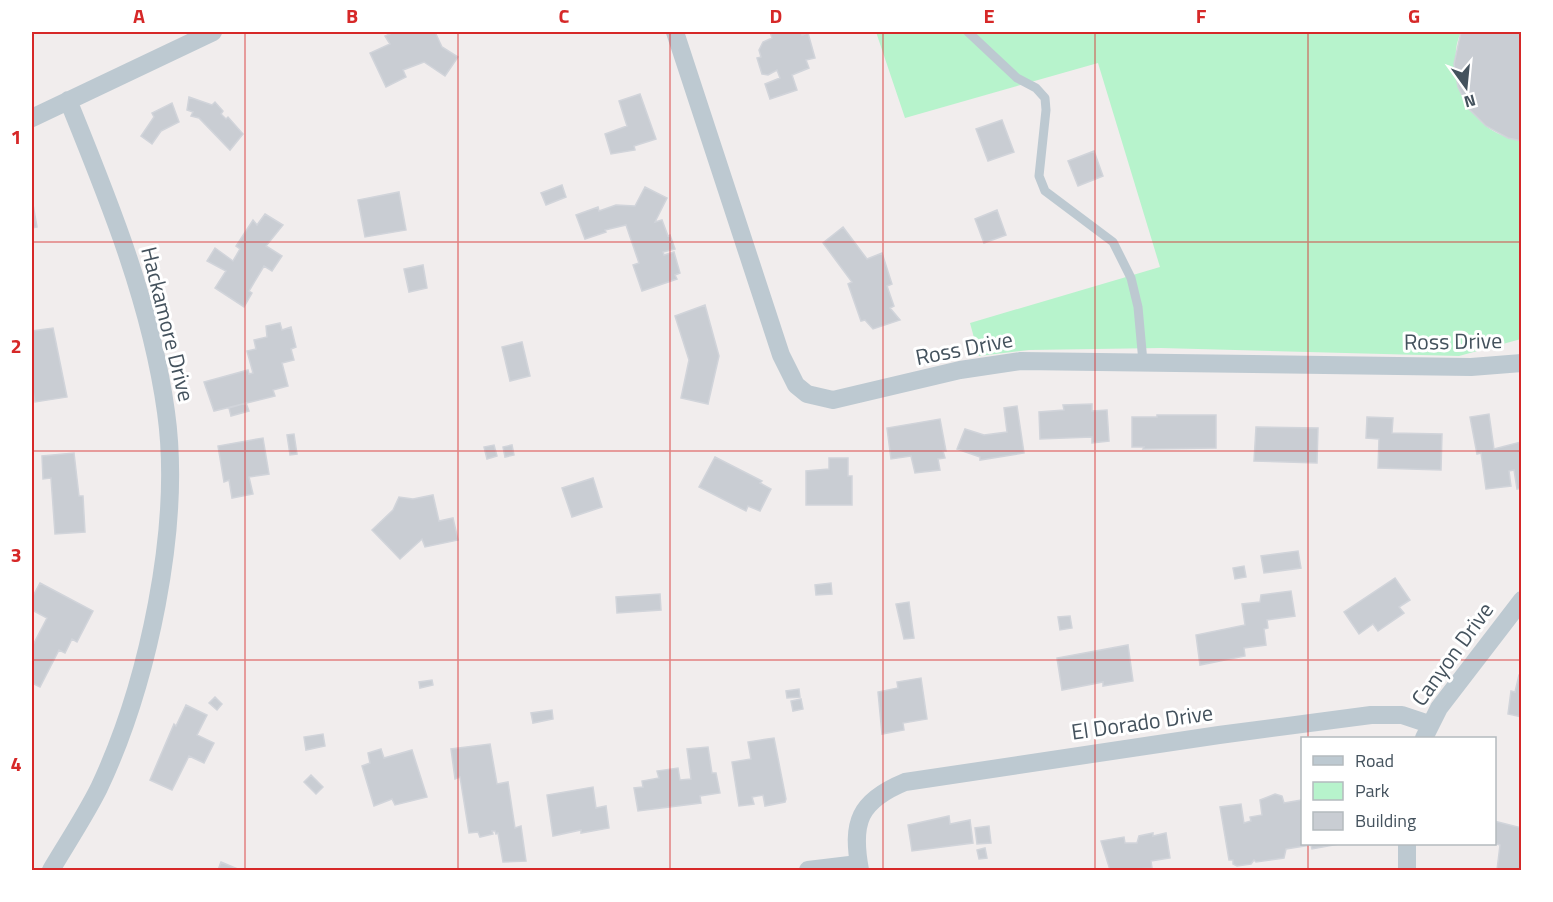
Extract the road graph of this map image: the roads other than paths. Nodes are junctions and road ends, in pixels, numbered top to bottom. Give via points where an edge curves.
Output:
1 (213, 32) edge
2 (675, 32) edge
3 (968, 32) edge
4 (68, 100) junction
5 (32, 118) edge
6 (1143, 362) junction
7 (1521, 363) edge
8 (1521, 600) edge
9 (1426, 731) edge
10 (1407, 845) edge
11 (859, 867) edge
12 (51, 870) edge
13 (808, 870) edge
14 (1407, 870) edge

1 - 4 street
2 - 6 street, Ross Drive via 781,355 796,385 807,394 834,400 854,397 994,364 1054,360
3 - 6 lane via 1045,98 1039,176 1045,191 1113,242 1131,278
4 - 5 street
4 - 12 street, Hackamore Drive via 111,204 158,361 167,413 169,503 158,593 129,708 97,790
6 - 7 street, Ross Drive via 1472,367
8 - 9 street, Canyon Drive
9 - 11 street, El Dorado Drive via 1414,717 1386,714 923,778 889,789 866,805 856,834
10 - 14 street
11 - 13 street

